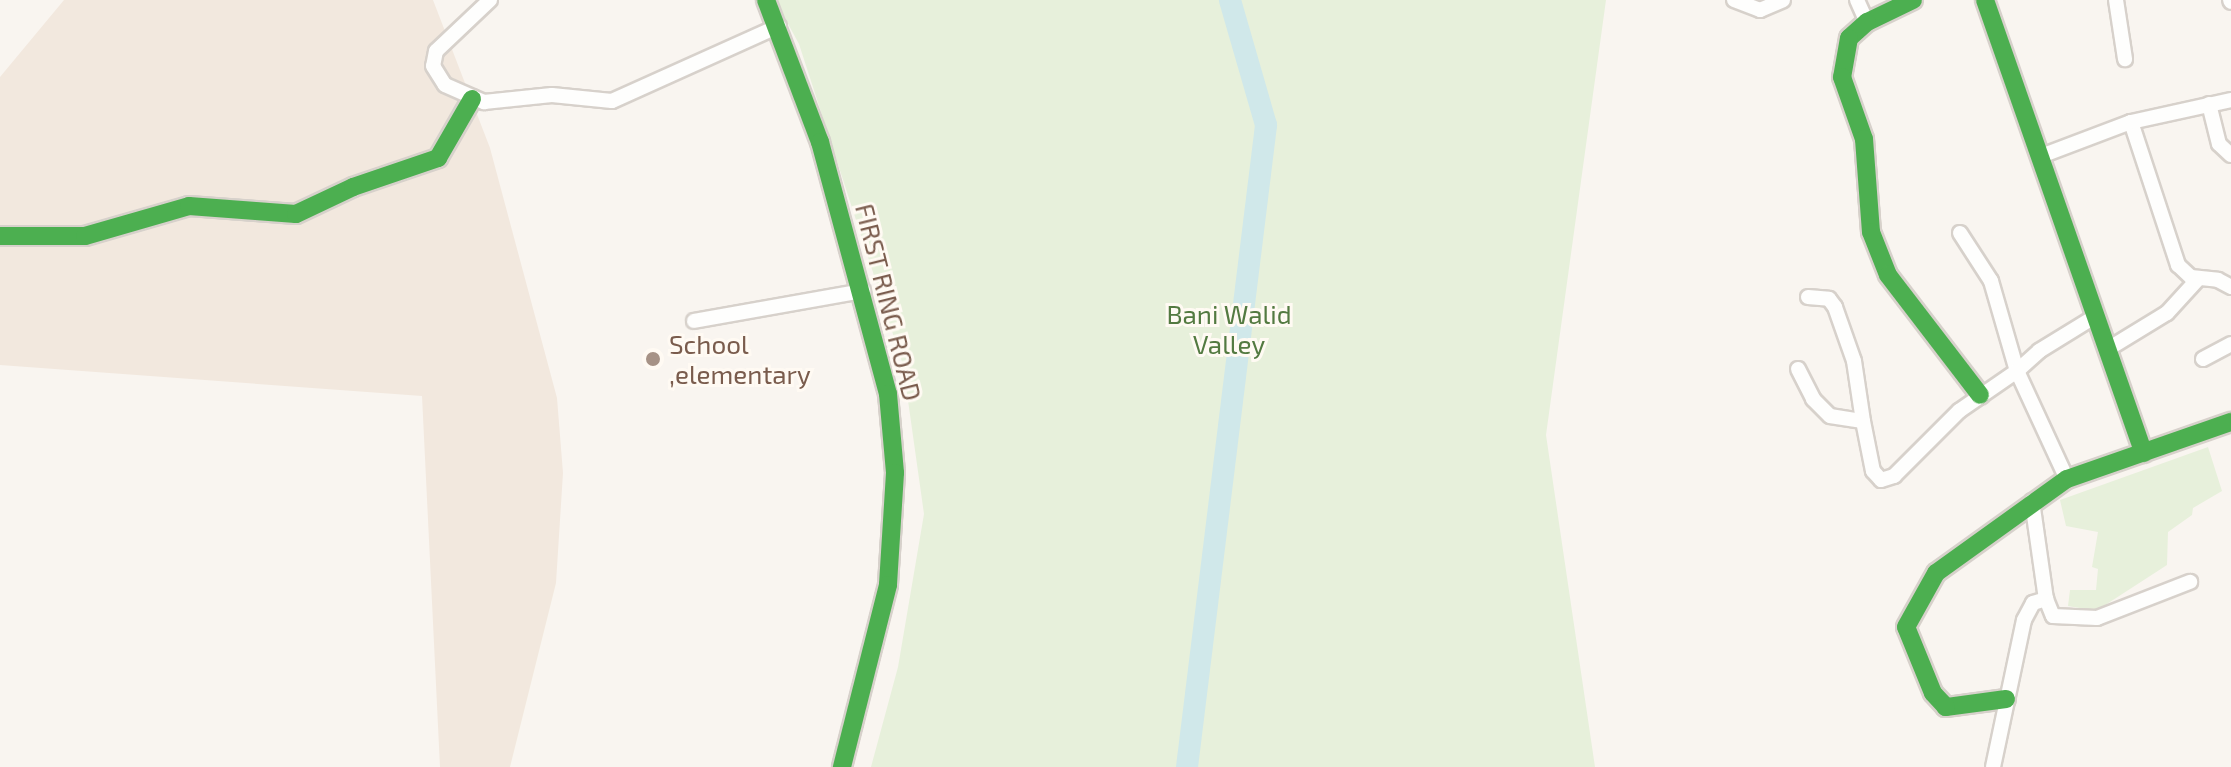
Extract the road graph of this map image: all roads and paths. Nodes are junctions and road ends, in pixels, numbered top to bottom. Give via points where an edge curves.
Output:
1 (490, 0) edge
2 (766, 0) edge
3 (1734, 0) edge
4 (1783, 0) edge
5 (1857, 0) edge
6 (1913, 0) edge
7 (1985, 0) edge
8 (2116, 0) edge
9 (1867, 22) junction
10 (779, 26) junction
11 (2125, 59) dead end
12 (472, 99) junction
13 (2231, 100) edge
14 (2209, 104) junction
15 (2131, 122) junction
16 (2231, 155) edge
17 (2041, 156) junction
18 (1960, 233) dead end
19 (0, 236) edge
20 (2198, 279) junction
21 (2231, 287) edge
22 (863, 291) junction
23 (1808, 297) dead end
24 (2096, 316) junction
25 (694, 321) dead end
26 (2231, 344) edge
27 (2108, 349) junction
28 (2203, 359) dead end
29 (1798, 369) dead end
30 (2017, 371) junction
31 (1980, 395) junction
32 (1863, 421) junction
33 (2231, 422) edge
34 (2144, 453) junction
35 (2067, 479) junction
36 (2032, 501) junction
37 (2190, 582) dead end
38 (2046, 599) junction
39 (2006, 699) junction
40 (842, 767) edge
41 (1993, 767) edge

1 - 12 street via 436,51 433,66 445,85
2 - 10 street, FIRST RING ROAD
3 - 4 street via 1760,10
5 - 9 street
6 - 9 street
7 - 17 street
8 - 11 street
9 - 31 street via 1849,38 1842,68 1864,139 1871,232 1888,275 1906,302
10 - 12 street via 612,101 552,95 500,102
10 - 22 street, FIRST RING ROAD via 820,142
12 - 19 street via 443,153 433,161 353,187 296,214 189,206 85,236
13 - 14 street
14 - 15 street
14 - 16 street via 2219,144
15 - 17 street
15 - 20 street via 2168,244 2185,274
17 - 24 street
18 - 30 street via 1991,281
20 - 21 street
20 - 27 street via 2167,313
22 - 25 street
22 - 40 street, FIRST RING ROAD via 888,394 895,473 888,585
23 - 32 street via 1829,299 1840,318 1854,361
24 - 27 street
24 - 30 street
26 - 28 street
27 - 34 street
29 - 32 street via 1813,399 1830,416
30 - 31 street
30 - 35 street
31 - 32 street via 1889,480 1873,471
33 - 34 street
34 - 35 street
35 - 36 street
36 - 38 street
36 - 39 street via 1936,573 1906,627 1908,644 1939,702 1955,707
37 - 38 street via 2097,618 2053,616
38 - 39 street via 2028,610
39 - 41 street

